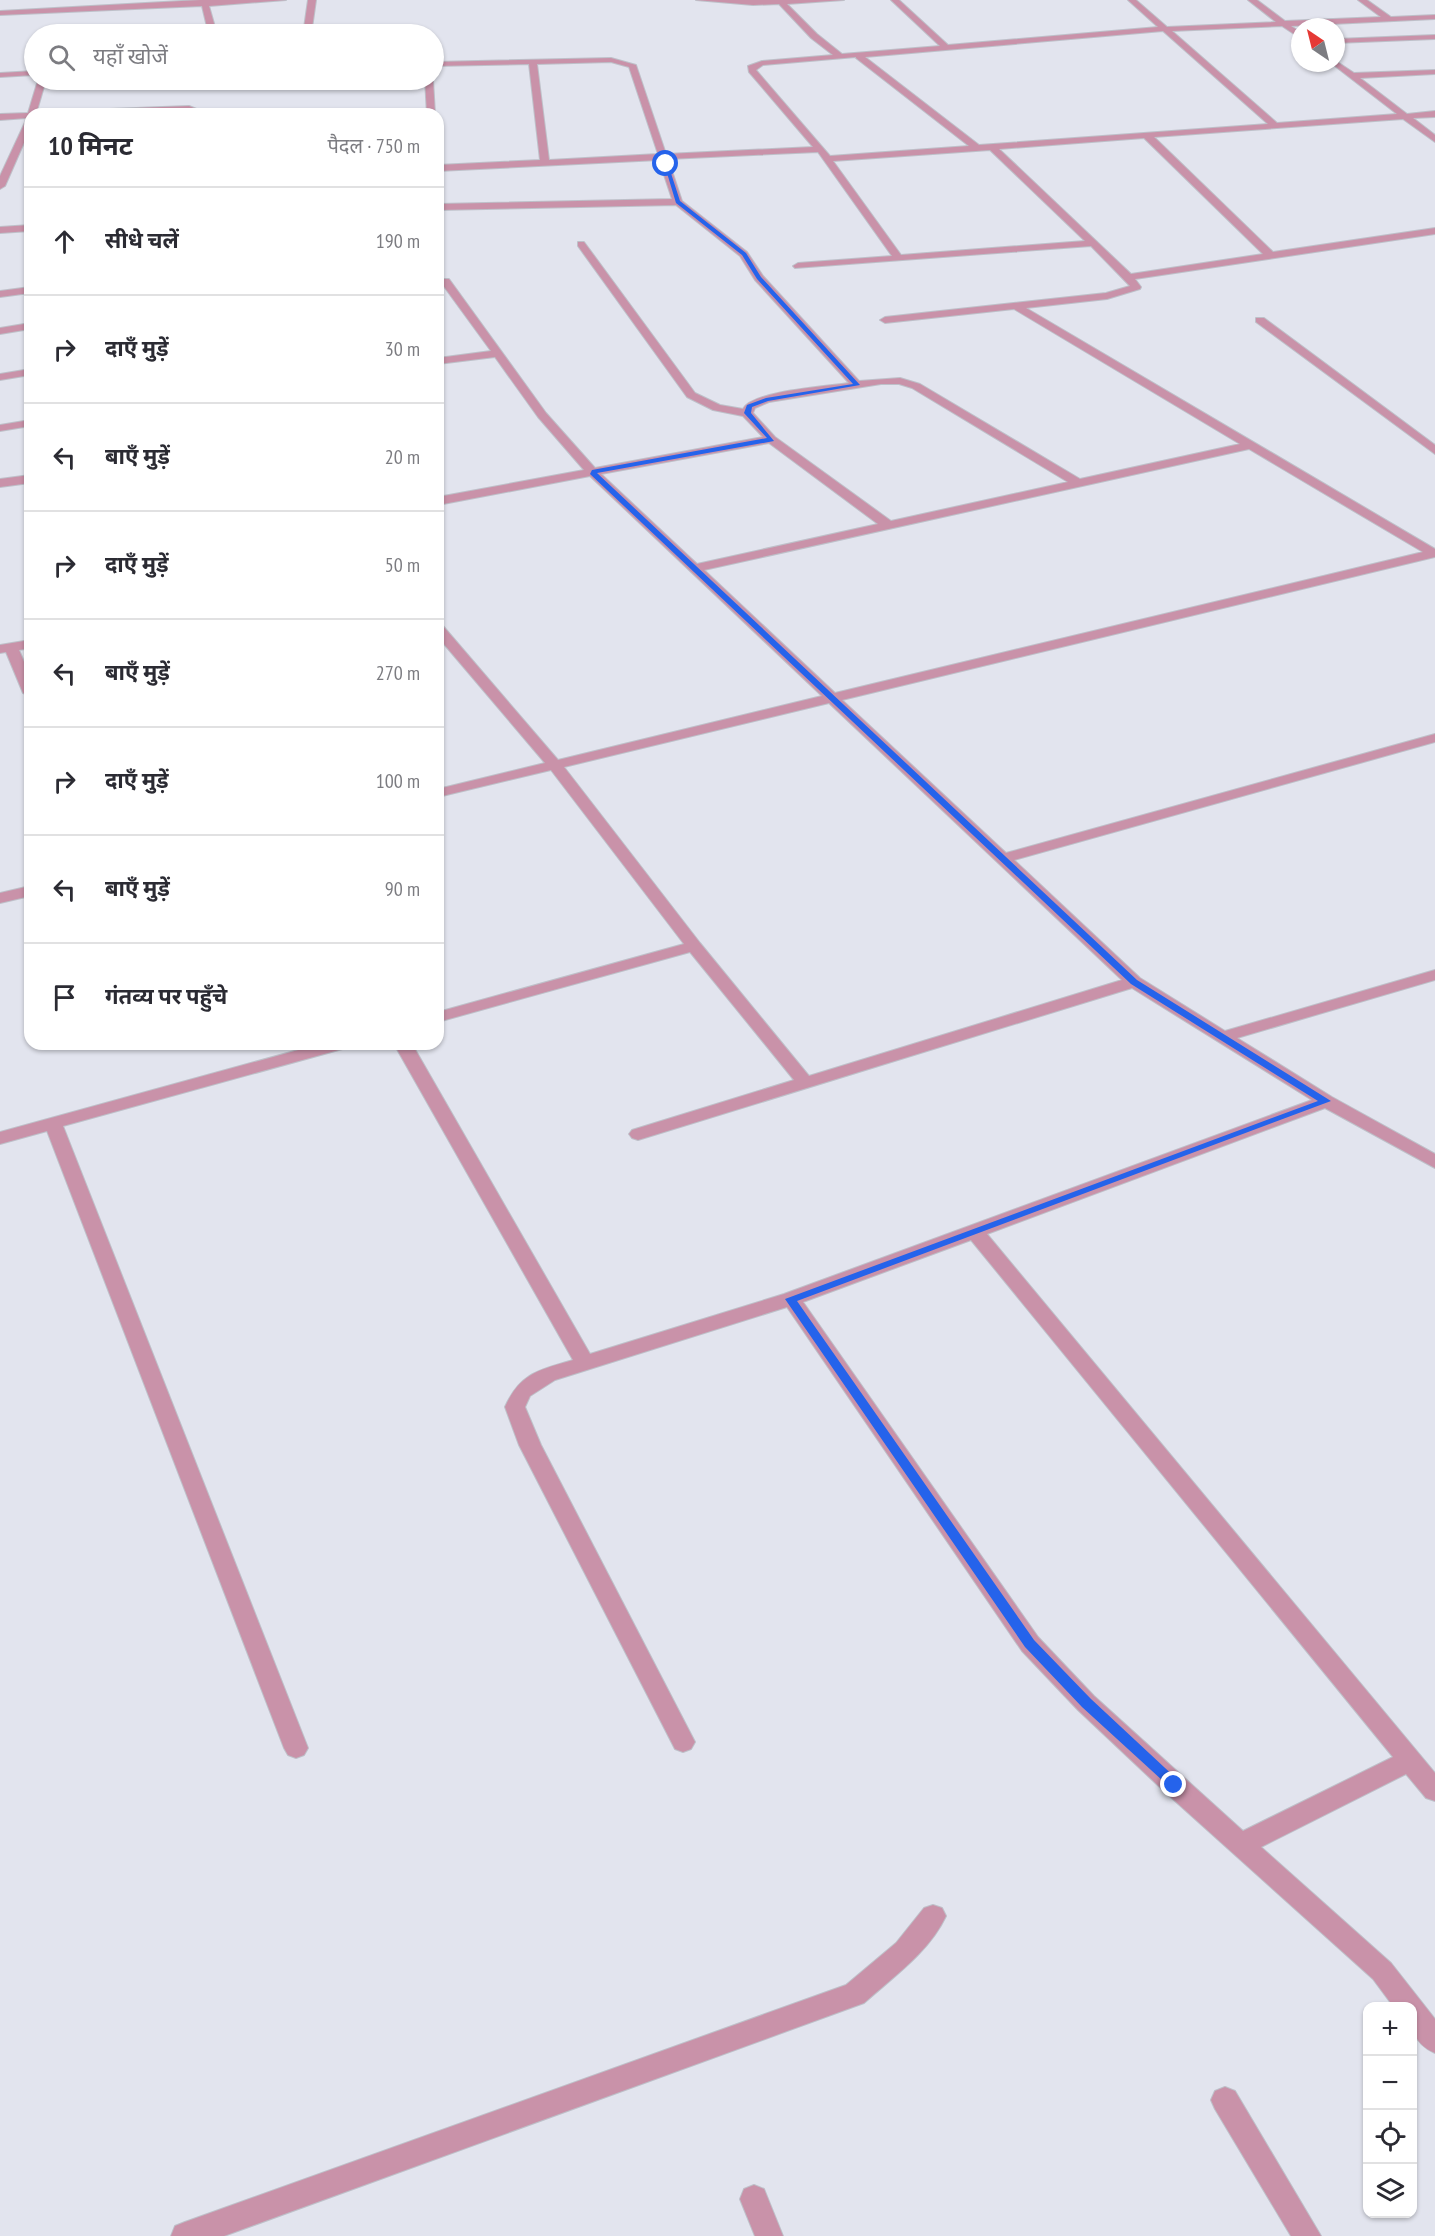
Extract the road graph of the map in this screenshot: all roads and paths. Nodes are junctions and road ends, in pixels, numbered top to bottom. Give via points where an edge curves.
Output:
1 (107, 0) edge
2 (282, 0) edge
3 (312, 0) edge
4 (700, 0) edge
5 (840, 0) edge
6 (895, 0) edge
7 (1132, 0) edge
8 (1252, 0) edge
9 (1362, 0) edge
10 (729, 1) edge
11 (205, 2) edge
12 (782, 3) junction
13 (115, 7) junction
14 (0, 13) edge
15 (1435, 17) edge
16 (1389, 18) junction
17 (1283, 23) junction
18 (210, 24) edge
19 (309, 24) edge
20 (1164, 29) junction
21 (1291, 29) edge
22 (1435, 37) edge
23 (1345, 41) edge
24 (947, 48) junction
25 (858, 56) junction
26 (841, 57) junction
27 (533, 63) junction
28 (444, 64) edge
29 (1345, 71) edge
30 (1435, 72) edge
31 (24, 74) edge
32 (0, 75) edge
33 (1351, 76) junction
34 (39, 90) edge
35 (430, 90) edge
36 (33, 108) edge
37 (431, 108) edge
38 (1435, 114) edge
39 (24, 116) edge
40 (1404, 116) junction
41 (0, 117) edge
42 (1274, 125) junction
43 (24, 132) edge
44 (1146, 135) junction
45 (1435, 139) edge
46 (992, 147) junction
47 (977, 148) junction
48 (820, 149) junction
49 (664, 158) junction
50 (828, 159) junction
51 (545, 163) junction
52 (444, 168) edge
53 (0, 186) edge
54 (678, 202) junction
55 (444, 207) edge
56 (24, 228) edge
57 (0, 230) edge
58 (1435, 231) edge
59 (1092, 243) junction
60 (581, 244) dead end
61 (1270, 256) junction
62 (898, 257) junction
63 (798, 266) dead end
64 (1129, 277) junction
65 (445, 282) dead end
66 (24, 291) edge
67 (0, 294) edge
68 (1016, 306) junction
69 (885, 320) dead end
70 (1260, 320) dead end
71 (24, 327) edge
72 (0, 332) edge
73 (495, 354) junction
74 (444, 360) edge
75 (24, 373) edge
76 (0, 377) edge
77 (857, 385) junction
78 (747, 413) junction
79 (24, 424) edge
80 (0, 428) edge
81 (771, 439) junction
82 (1251, 445) junction
83 (1435, 451) edge
84 (592, 472) junction
85 (24, 480) edge
86 (0, 483) edge
87 (1078, 483) junction
88 (444, 500) edge
89 (888, 525) junction
90 (1434, 553) edge
91 (695, 568) junction
92 (444, 636) edge
93 (24, 645) edge
94 (5, 648) edge
95 (24, 682) edge
96 (834, 698) junction
97 (1433, 740) edge
98 (555, 765) junction
99 (444, 792) edge
100 (1004, 858) junction
101 (24, 892) edge
102 (0, 898) edge
103 (694, 946) junction
104 (1435, 975) edge
105 (1134, 982) junction
106 (444, 1015) edge
107 (1223, 1037) junction
108 (318, 1050) edge
109 (406, 1050) edge
110 (805, 1082) junction
111 (1326, 1101) junction
112 (53, 1124) junction
113 (638, 1134) dead end
114 (0, 1138) edge
115 (1435, 1162) edge
116 (974, 1231) junction
117 (791, 1299) junction
118 (585, 1363) junction
119 (683, 1742) dead end
120 (296, 1748) dead end
121 (1409, 1761) junction
122 (1435, 1791) edge
123 (1242, 1844) junction
124 (933, 1916) dead end
125 (1405, 2002) edge
126 (1417, 2016) edge
127 (1435, 2040) edge
128 (1225, 2100) dead end
129 (754, 2199) dead end
130 (185, 2236) edge
131 (769, 2236) edge
132 (1307, 2236) edge

1 - 13 street
2 - 11 street
3 - 19 street
4 - 10 street
5 - 12 street
6 - 24 street
7 - 20 street
8 - 17 street
9 - 16 street
10 - 12 street
11 - 13 street
11 - 18 street
12 - 26 street
13 - 14 street
15 - 16 street
16 - 17 street
17 - 20 street
17 - 21 street
20 - 24 street
20 - 42 street
22 - 23 street
24 - 25 street
25 - 26 street
25 - 47 street
26 - 48 street via 752,66
27 - 28 street
27 - 49 street via 611,60 632,65
27 - 51 street
29 - 33 street
30 - 33 street
31 - 32 street
33 - 40 street
34 - 36 street
35 - 37 street
38 - 40 street
39 - 41 street
40 - 42 street
40 - 45 street
42 - 44 street
43 - 53 street
44 - 46 street
44 - 61 street
46 - 47 street
46 - 59 street
47 - 50 street
48 - 49 street
48 - 50 street
49 - 51 street
49 - 54 street
50 - 62 street
51 - 52 street
54 - 55 street
54 - 77 street via 744,254 759,278
56 - 57 street
58 - 61 street
59 - 62 street
59 - 64 street
60 - 78 street via 691,395 717,408
61 - 64 street
62 - 63 street
64 - 68 street via 1136,287 1125,292
65 - 73 street
66 - 67 street
68 - 69 street
68 - 82 street
70 - 83 street
71 - 72 street
73 - 74 street
73 - 84 street
75 - 76 street
77 - 78 street via 766,399 750,406
77 - 87 street via 900,381 916,386
78 - 81 street
79 - 80 street
81 - 84 street
81 - 89 street
82 - 87 street
82 - 90 street
84 - 88 street
84 - 91 street
85 - 86 street
87 - 89 street
89 - 91 street
90 - 96 street
91 - 96 street
92 - 98 street
93 - 94 street
94 - 95 street
96 - 98 street
96 - 100 street
97 - 100 street
98 - 99 street
98 - 103 street
100 - 105 street
101 - 102 street
103 - 106 street
103 - 110 street
104 - 107 street
105 - 107 street
105 - 110 street
107 - 111 street
108 - 112 street
109 - 118 street
110 - 113 street
111 - 115 street
111 - 116 street
112 - 114 street
112 - 120 street
116 - 117 street
116 - 121 street
117 - 118 street
117 - 123 street via 1030,1644 1086,1703
118 - 119 street via 548,1375 522,1391 515,1407 530,1445
121 - 122 street
121 - 123 street
123 - 125 street via 1382,1971
124 - 130 street via 905,1951 855,1994
126 - 127 street
128 - 132 street
129 - 131 street

